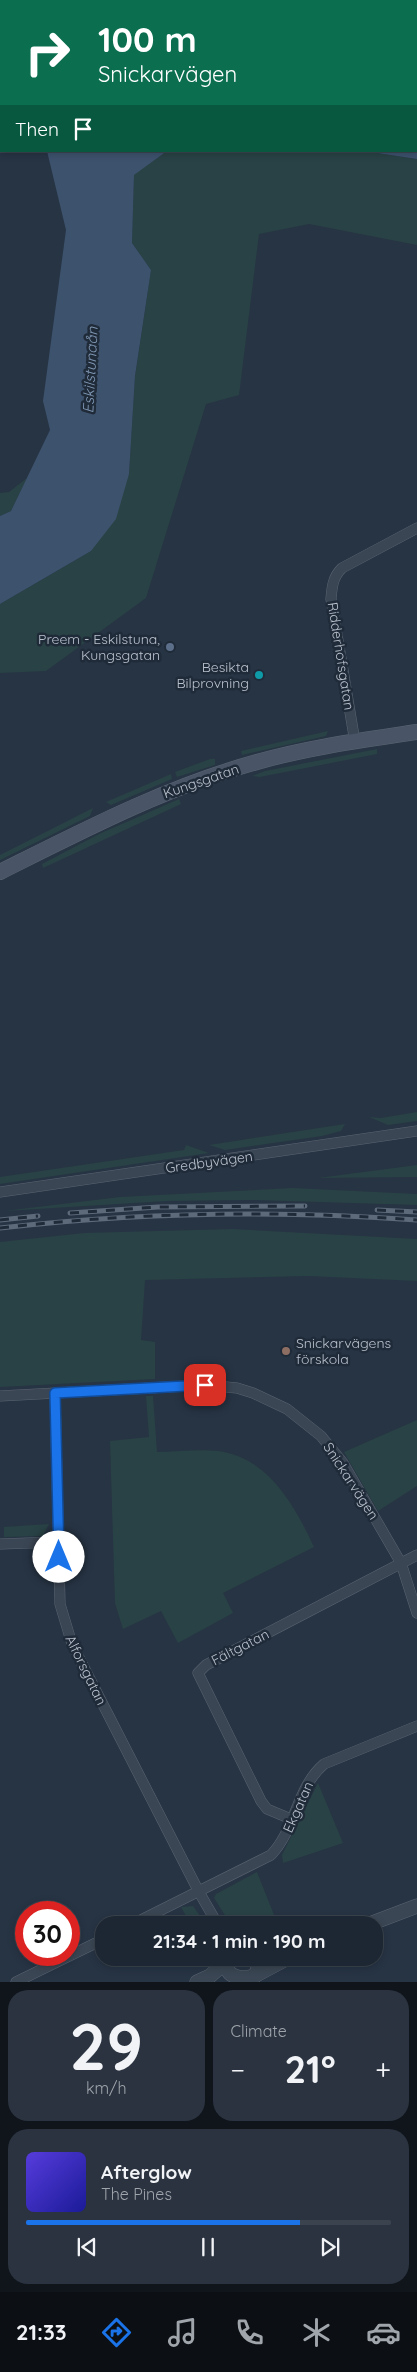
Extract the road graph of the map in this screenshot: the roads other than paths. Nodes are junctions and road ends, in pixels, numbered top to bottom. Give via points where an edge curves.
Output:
1 (417, 528) edge
2 (417, 732) edge
3 (355, 742) junction
4 (0, 872) edge
5 (417, 1131) edge
6 (0, 1192) edge
7 (55, 1393) junction
8 (0, 1396) edge
9 (58, 1542) junction
10 (0, 1544) edge
11 (417, 1555) edge
12 (401, 1563) junction
13 (417, 1613) edge
14 (417, 1726) edge
15 (291, 1819) junction
16 (198, 1892) junction
17 (417, 1906) edge
18 (149, 1916) edge
19 (214, 1916) edge
20 (383, 1919) edge
21 (95, 1942) edge
22 (221, 1966) edge
23 (228, 1966) edge
24 (258, 1966) edge
25 (273, 1966) edge
26 (256, 1975) junction
27 (231, 1981) edge
28 (16, 1982) edge
29 (197, 1982) edge

1 - 3 street, Ridderhofsgatan via 342,568 332,585 331,599
2 - 3 main road, Kungsgatan
3 - 4 main road, Kungsgatan via 258,761 205,778 123,811
5 - 6 street, Gredbyvägen
7 - 8 street, Snickarvägen
7 - 9 street, Alforsgatan
7 - 12 street, Snickarvägen via 205,1385 237,1388 269,1400 306,1422 336,1452
9 - 10 street
9 - 16 street, Alforsgatan via 60,1604 67,1633
11 - 12 street, Fältgatan
12 - 13 street, Snickarvägen
12 - 15 street, Fältgatan via 206,1665 198,1673 261,1801 267,1809
14 - 15 street, Ekgatan via 324,1764 308,1782
15 - 16 street, Ekgatan via 286,1837 270,1855
16 - 18 street, Ekgatan
16 - 19 street, Alforsgatan
17 - 20 street
21 - 28 street
22 - 29 street
23 - 27 street
24 - 26 street
25 - 26 street
26 - 27 street via 248,1980

